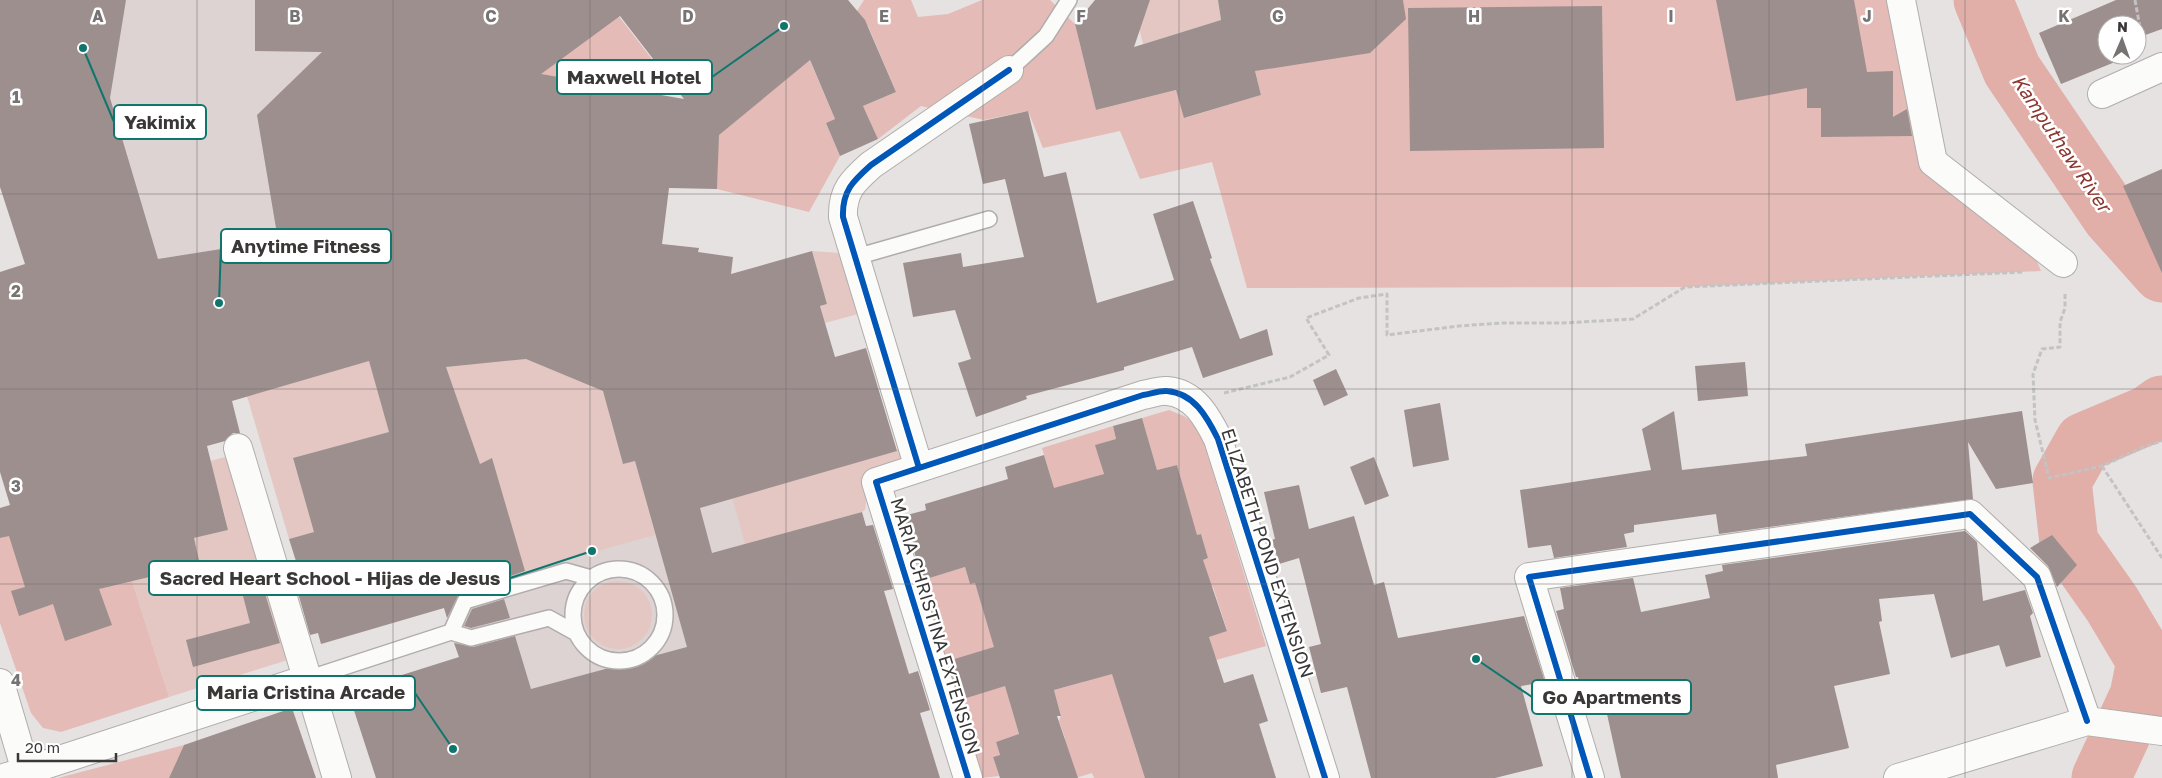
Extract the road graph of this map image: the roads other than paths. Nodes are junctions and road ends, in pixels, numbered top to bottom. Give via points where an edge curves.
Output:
1 (1069, 0) edge
2 (1902, 0) edge
3 (1008, 70) joint
4 (2155, 70) edge
5 (2102, 94) dead end
6 (989, 219) dead end
7 (856, 257) junction
8 (2063, 263) road end
9 (238, 448) dead end
10 (919, 468) junction
11 (876, 482) joint
12 (591, 578) junction
13 (451, 632) junction
14 (576, 634) junction
15 (306, 679) junction
16 (0, 683) edge
17 (2094, 722) junction
18 (2158, 730) edge
19 (19, 776) edge
20 (337, 778) edge
21 (968, 778) edge
22 (1325, 778) edge
23 (1590, 778) edge
24 (1898, 778) edge

1 - 3 lane via 1046,36
2 - 8 street via 1933,162
3 - 7 street via 856,178 847,190 843,216
4 - 5 street
6 - 7 lane
7 - 10 street
9 - 15 street
10 - 11 street, ELIZABETH POND EXTENSION
10 - 22 street, ELIZABETH POND EXTENSION via 1144,395 1166,391 1191,401 1204,412 1218,439
11 - 21 street, MARIA CHRISTINA EXTENSION
12 - 13 lane via 566,571 465,601
12 - 14 lane via 577,594 572,613
12 - 14 lane via 609,570 630,570 649,580 661,596 665,616 660,636 647,652 628,660 607,660 589,650
13 - 14 lane via 471,638 549,618
13 - 15 lane
15 - 19 street
15 - 20 street
16 - 19 street
17 - 18 street
17 - 23 street via 2037,577 1970,514 1529,577
17 - 24 street

